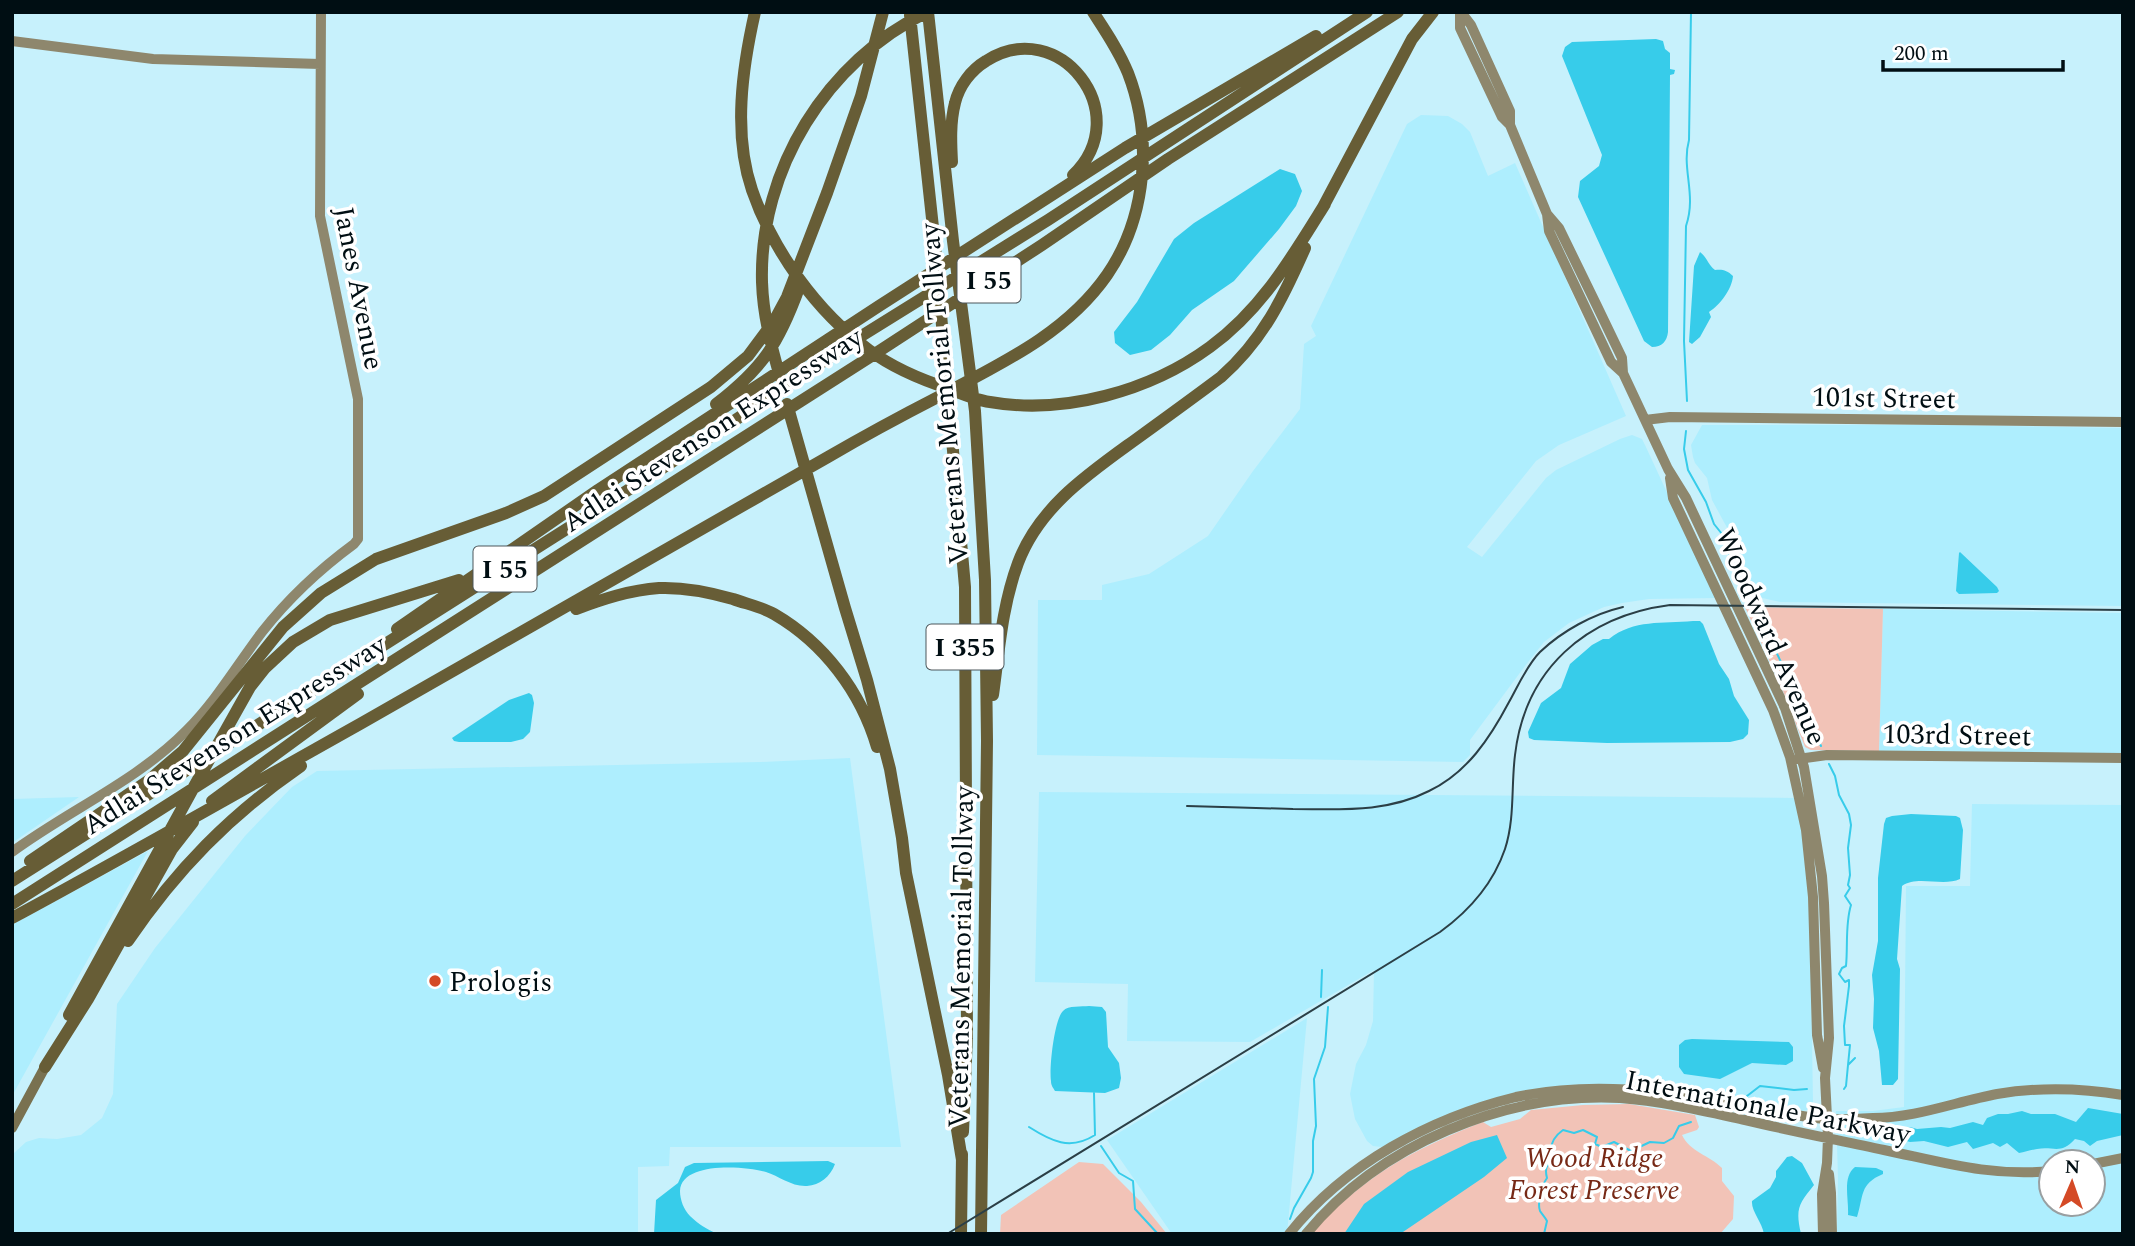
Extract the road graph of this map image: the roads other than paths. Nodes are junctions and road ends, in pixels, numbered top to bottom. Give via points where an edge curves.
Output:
1 (321, 12) edge
2 (755, 12) edge
3 (883, 12) edge
4 (910, 12) edge
5 (928, 12) edge
6 (1093, 12) edge
7 (1359, 12) edge
8 (1367, 12) edge
9 (1398, 12) edge
10 (1433, 12) edge
11 (1460, 12) edge
12 (12, 41) edge
13 (320, 64) junction
14 (827, 194) junction
15 (1325, 204) junction
16 (996, 232) junction
17 (953, 237) junction
18 (1645, 420) junction
19 (2123, 422) edge
20 (662, 448) junction
21 (578, 544) junction
22 (473, 576) junction
23 (533, 626) junction
24 (314, 689) junction
25 (363, 722) junction
26 (987, 741) junction
27 (2123, 758) edge
28 (1796, 760) junction
29 (13, 847) edge
30 (12, 873) edge
31 (906, 873) junction
32 (12, 881) edge
33 (12, 904) edge
34 (12, 918) edge
35 (62, 1040) junction
36 (45, 1067) junction
37 (2123, 1095) edge
38 (1827, 1119) junction
39 (12, 1128) edge
40 (1828, 1137) junction
41 (962, 1160) junction
42 (1827, 1163) junction
43 (2037, 1171) edge
44 (961, 1234) edge
45 (981, 1234) edge
46 (1289, 1234) edge
47 (1306, 1234) edge
48 (1823, 1234) edge
49 (1832, 1234) edge

1 - 13 street, Janes Avenue
2 - 15 highway via 743,72 745,157 762,214 783,253 822,309 869,350 910,374 989,402 1033,405 1111,395 1182,365 1232,329 1267,293
3 - 14 highway via 861,96
4 - 41 highway, Veterans Memorial Tollway / I 355 via 936,246 965,587 967,1036
5 - 17 highway, Veterans Memorial Tollway / I 355
5 - 31 highway via 871,48 823,97 802,130 777,188 762,270 766,323 885,748
6 - 23 highway via 1133,88 1143,168 1129,234 1112,268 1085,303 1014,357 885,424
7 - 16 highway via 1125,148
8 - 24 highway, Adlai Stevenson Expressway / I 55
9 - 21 highway, Adlai Stevenson Expressway / I 55
10 - 15 highway via 1412,39
11 - 18 street, Woodward Avenue via 1471,25 1510,111 1510,125 1547,214 1549,231 1611,362 1623,373
12 - 13 street via 153,59
13 - 29 street, Janes Avenue via 320,216 358,399 358,540 271,620 177,740 133,773
14 - 20 highway via 807,265 775,342 744,382
14 - 30 highway via 787,297 758,344 733,370 544,496 376,559 321,593 283,627 183,751 148,781
15 - 26 highway via 1271,319 1242,358 1079,481 1029,540 1018,562 1003,620
16 - 17 highway via 1072,177 1091,154 1095,141 1098,120 1085,82 1067,63 1039,51 1017,50 992,57 958,93 951,130
16 - 20 highway
17 - 26 highway, Veterans Memorial Tollway / I 355 via 975,411 985,580
18 - 19 street, 101st Street
18 - 28 street, Woodward Avenue via 1785,708
20 - 22 highway
21 - 33 highway, Adlai Stevenson Expressway / I 55
21 - 35 highway via 215,797 172,849
22 - 24 highway
22 - 36 highway via 330,620 293,642 265,668 240,704 86,982
23 - 25 highway
23 - 31 highway via 616,595 659,588 713,593 772,613 821,651 862,706 876,744
24 - 32 highway, Adlai Stevenson Expressway / I 55
25 - 34 highway
25 - 35 highway via 268,789 200,850 159,897
26 - 45 highway, Veterans Memorial Tollway / I 355
27 - 28 street, 103rd Street via 1827,755
28 - 38 street, Woodward Avenue via 1822,876 1829,1038
31 - 41 highway
35 - 36 highway
36 - 39 main road
37 - 38 street, Internationale Parkway via 2025,1090 1897,1117
38 - 40 street, Woodward Avenue
38 - 46 street, Internationale Parkway via 1598,1088 1516,1097 1430,1127 1373,1159 1325,1195
40 - 42 street, Woodward Avenue
40 - 43 street, Internationale Parkway via 1961,1168
40 - 47 street, Internationale Parkway via 1650,1101 1594,1098 1540,1103 1490,1115 1398,1155 1345,1193
41 - 44 highway, Veterans Memorial Tollway / I 355
42 - 48 street
42 - 49 street

